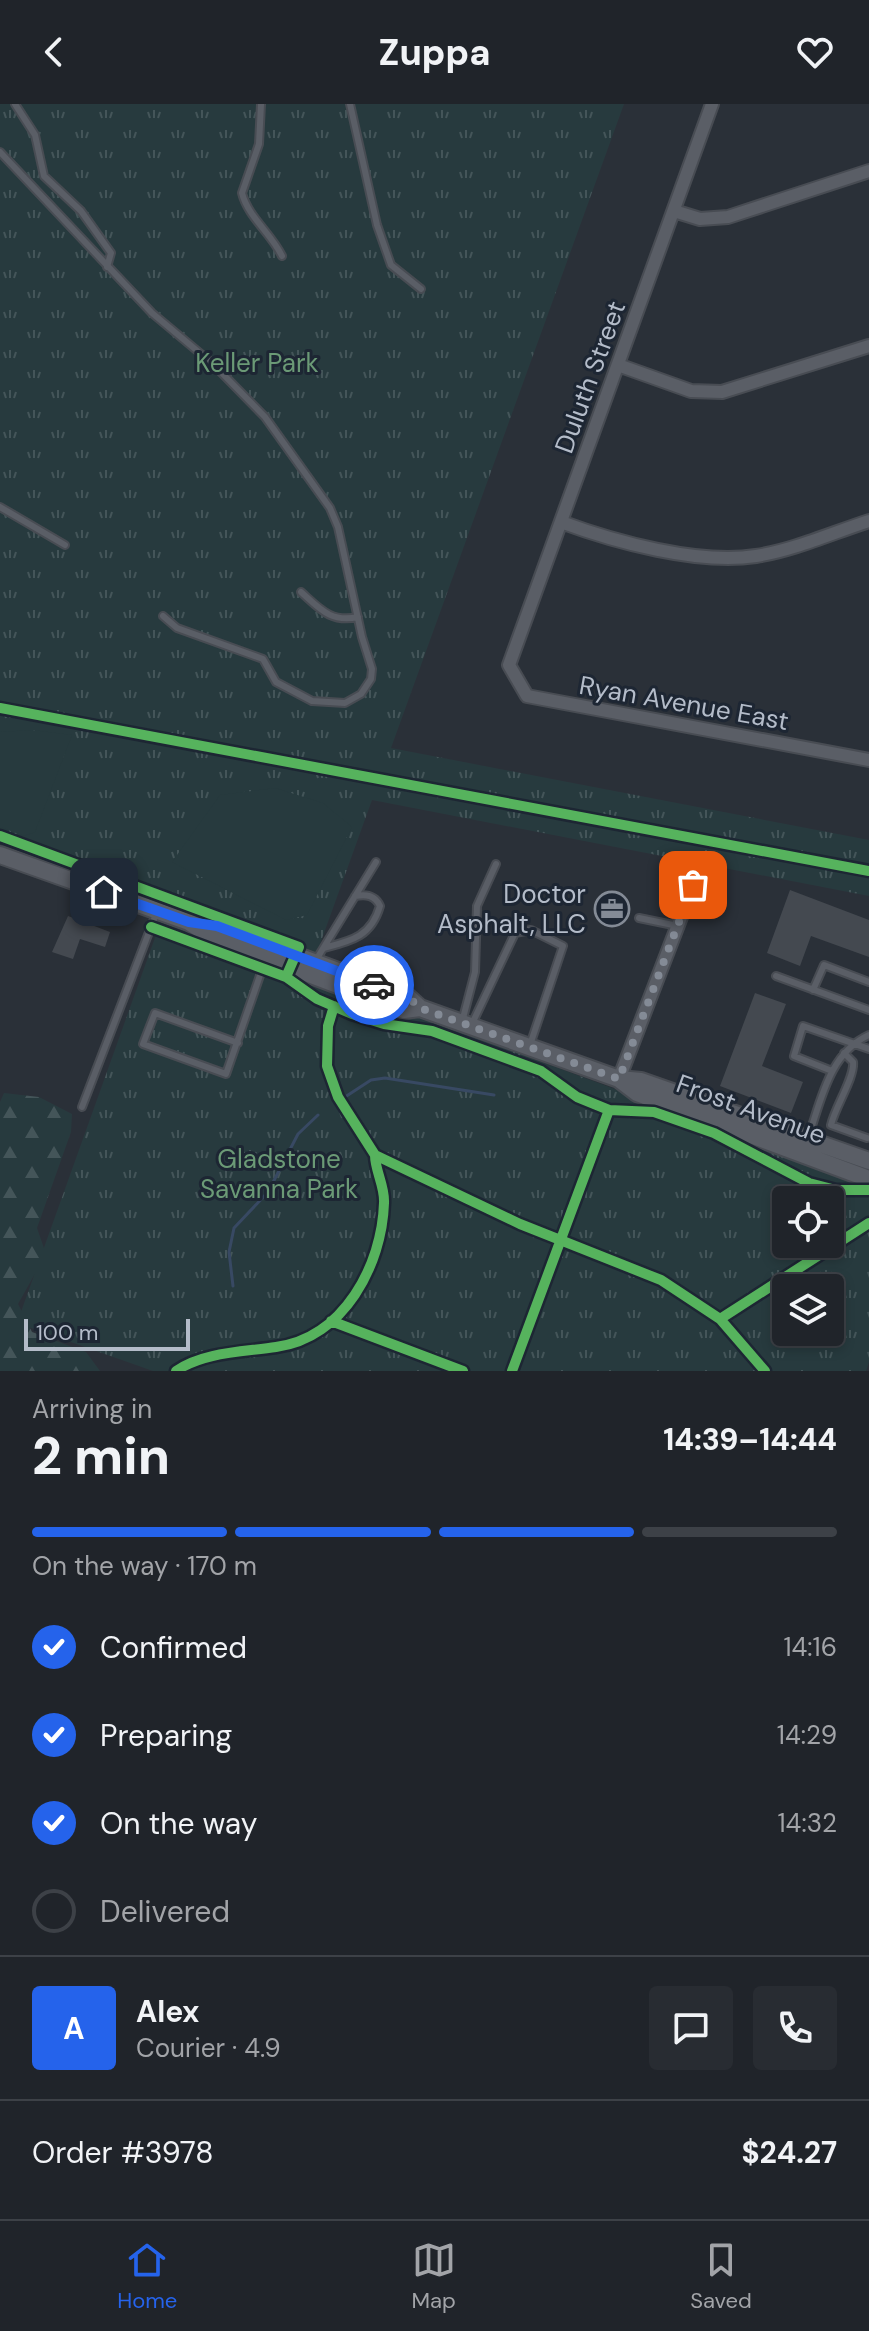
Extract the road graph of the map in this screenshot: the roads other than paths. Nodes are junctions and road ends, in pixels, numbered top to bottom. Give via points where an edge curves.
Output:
1 (15, 104) edge
2 (261, 104) edge
3 (350, 104) edge
4 (712, 104) edge
5 (0, 152) edge
6 (869, 171) edge
7 (674, 211) junction
8 (282, 256) dead end
9 (107, 267) junction
10 (421, 289) dead end
11 (869, 346) edge
12 (618, 365) junction
13 (0, 507) edge
14 (869, 521) edge
15 (561, 522) junction
16 (65, 545) dead end
17 (301, 592) dead end
18 (163, 616) dead end
19 (358, 617) junction
20 (509, 665) joint
21 (869, 760) edge
22 (1, 860) edge
23 (376, 862) dead end
24 (496, 864) dead end
25 (701, 865) dead end
26 (355, 896) junction
27 (157, 911) junction
28 (639, 918) dead end
29 (189, 922) junction
30 (678, 926) junction
31 (324, 948) junction
32 (266, 958) junction
33 (314, 963) junction
34 (776, 976) dead end
35 (869, 982) edge
36 (813, 990) junction
37 (420, 1008) junction
38 (869, 1010) edge
39 (466, 1024) junction
40 (869, 1035) edge
41 (238, 1043) junction
42 (855, 1043) junction
43 (529, 1047) junction
44 (869, 1049) edge
45 (844, 1053) junction
46 (832, 1071) junction
47 (619, 1079) junction
48 (82, 1107) dead end
49 (857, 1135) junction
50 (867, 1138) dead end
51 (807, 1140) junction
52 (850, 1155) junction
53 (869, 1161) edge
54 (869, 1179) edge

1 - 9 lane via 35,135 39,169 90,221 111,253
2 - 8 lane via 259,144 242,193
3 - 10 lane via 391,265
4 - 7 street, Duluth Street
5 - 9 lane
6 - 7 street via 728,217 700,219
7 - 12 street, Duluth Street
9 - 19 lane via 241,391 317,486 338,527
11 - 12 street via 722,392 691,391
12 - 15 street, Duluth Street
13 - 16 lane
14 - 15 street via 778,551 738,558 624,541
15 - 20 street, Duluth Street
17 - 19 lane via 330,617
18 - 19 lane via 177,628 263,659 286,690 333,705 354,700 371,679
20 - 21 street, Ryan Avenue East via 527,696
22 - 27 street, Frost Avenue
23 - 26 lane
24 - 39 lane via 477,906 475,972
25 - 30 street
26 - 31 lane
26 - 31 lane via 377,900 374,920 357,940
27 - 29 street, Frost Avenue
27 - 48 lane
28 - 30 lane
29 - 32 street, Frost Avenue via 213,938
29 - 33 street, Frost Avenue via 217,926
30 - 47 street
31 - 33 lane
32 - 37 street, Frost Avenue via 404,1010
32 - 41 lane
33 - 37 street, Frost Avenue via 408,997
34 - 36 lane
35 - 36 lane via 824,965
36 - 38 lane
37 - 39 street, Frost Avenue
39 - 43 street, Frost Avenue
39 - 43 lane via 515,933 531,930 563,946
40 - 42 lane
41 - 41 lane via 226,1074 143,1044 155,1013
42 - 44 lane
42 - 45 lane
42 - 46 lane via 803,1026 794,1056
43 - 47 street, Frost Avenue
45 - 46 lane
45 - 49 lane via 854,1070 831,1125
46 - 51 lane
47 - 51 street, Frost Avenue via 641,1081
47 - 54 street, Frost Avenue via 637,1093
49 - 50 lane
49 - 52 lane
51 - 52 street, Frost Avenue
52 - 53 street, Frost Avenue

